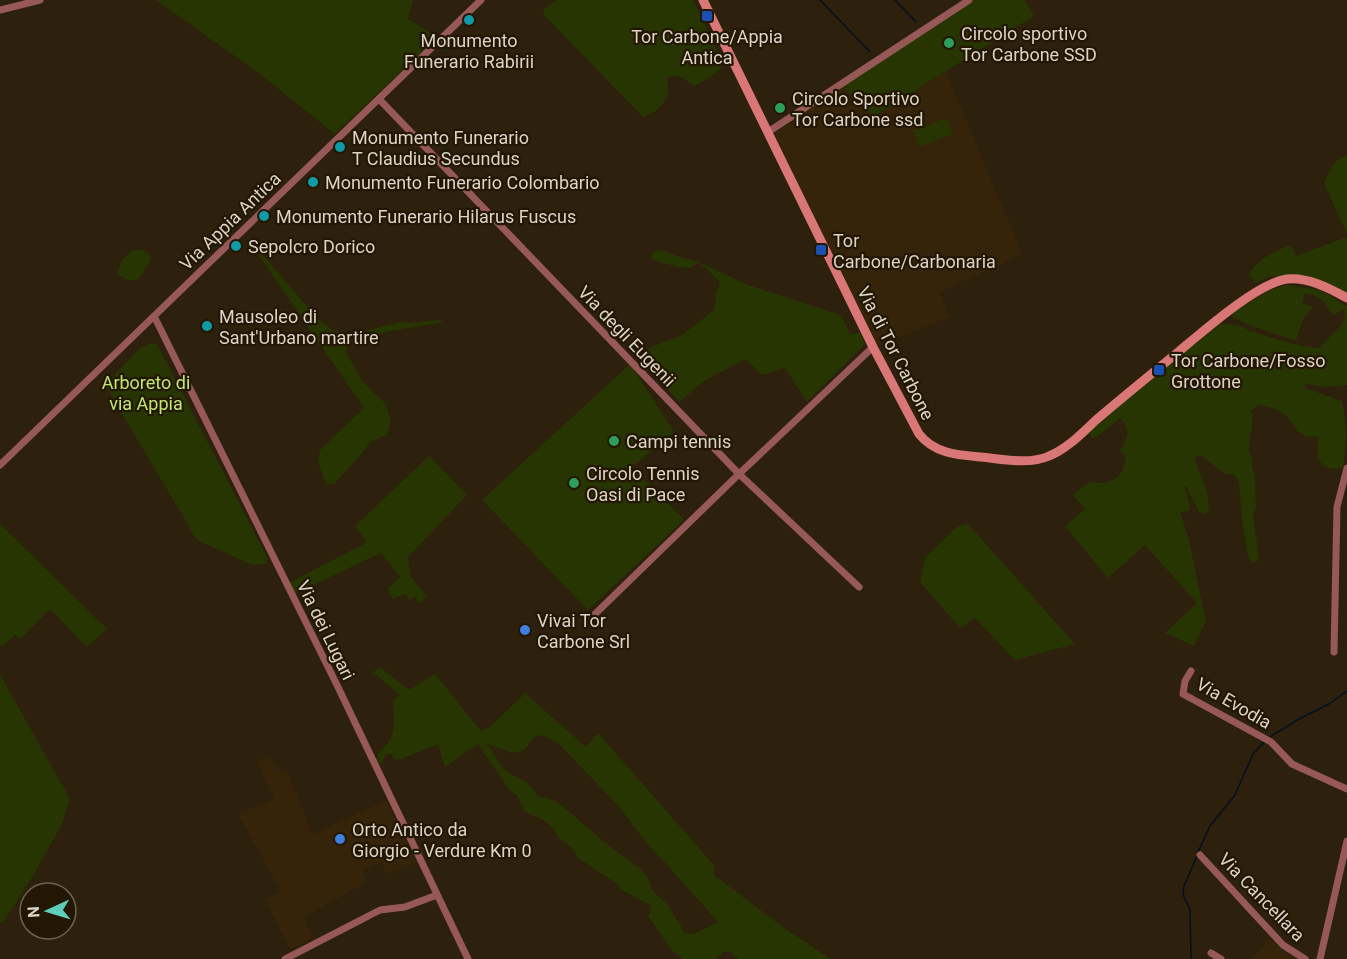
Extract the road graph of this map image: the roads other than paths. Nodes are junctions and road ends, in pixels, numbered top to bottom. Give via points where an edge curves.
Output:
1 (40, 0) edge
2 (482, 0) edge
3 (703, 0) edge
4 (969, 0) edge
5 (0, 10) edge
6 (379, 99) junction
7 (768, 132) junction
8 (1347, 298) edge
9 (154, 316) junction
10 (873, 347) junction
11 (0, 465) edge
12 (1347, 468) edge
13 (739, 474) junction
14 (859, 587) dead end
15 (592, 617) dead end
16 (1334, 652) dead end
17 (1191, 671) dead end
18 (1347, 789) edge
19 (1347, 841) edge
20 (1200, 855) dead end
21 (437, 895) junction
22 (1211, 953) dead end
23 (285, 959) edge
24 (468, 959) edge
25 (1221, 959) edge
26 (1305, 959) edge
27 (1320, 959) edge

1 - 5 street
2 - 6 street, Via Appia Antica
3 - 7 main road, Via di Tor Carbone
4 - 7 street
6 - 9 street, Via Appia Antica
6 - 13 street, Via degli Eugenii
7 - 10 main road, Via di Tor Carbone
8 - 10 main road, Via di Tor Carbone via 1304,280 1284,280 1266,288 1214,323 1073,441 1053,455 1037,460 965,456 930,445 915,428
9 - 11 street, Via Appia Antica
9 - 21 street, Via dei Lugari
10 - 13 street
12 - 16 street via 1337,507
13 - 14 street, Via degli Eugenii
13 - 15 street
17 - 18 street, Via Evodia via 1183,693 1271,742 1292,764
19 - 27 street
20 - 26 street, Via Cancellara via 1282,945
21 - 23 street via 405,907 380,910
21 - 24 street, Via dei Lugari
22 - 25 street

